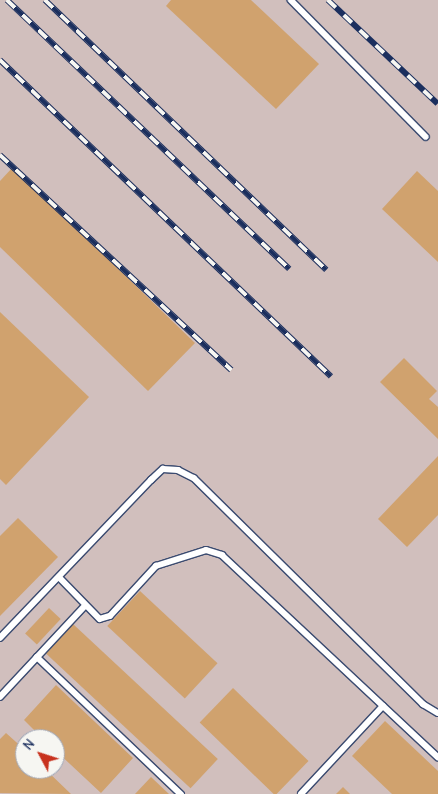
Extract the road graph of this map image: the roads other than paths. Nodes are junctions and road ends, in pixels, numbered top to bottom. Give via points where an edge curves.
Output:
1 (291, 0) edge
2 (426, 137) dead end
3 (60, 578) junction
4 (85, 606) junction
5 (0, 638) edge
6 (37, 657) junction
7 (0, 697) edge
8 (383, 706) junction
9 (430, 711) junction
10 (438, 713) edge
11 (438, 718) edge
12 (438, 757) edge
13 (181, 794) edge
14 (301, 794) edge

1 - 2 lane
3 - 4 lane
3 - 5 lane
3 - 9 lane via 163,469 178,470 194,478
4 - 6 lane
4 - 8 lane via 100,619 110,616 156,566 206,550 222,554
6 - 7 lane
6 - 13 lane
8 - 12 lane
8 - 14 lane
9 - 10 lane
9 - 11 lane

